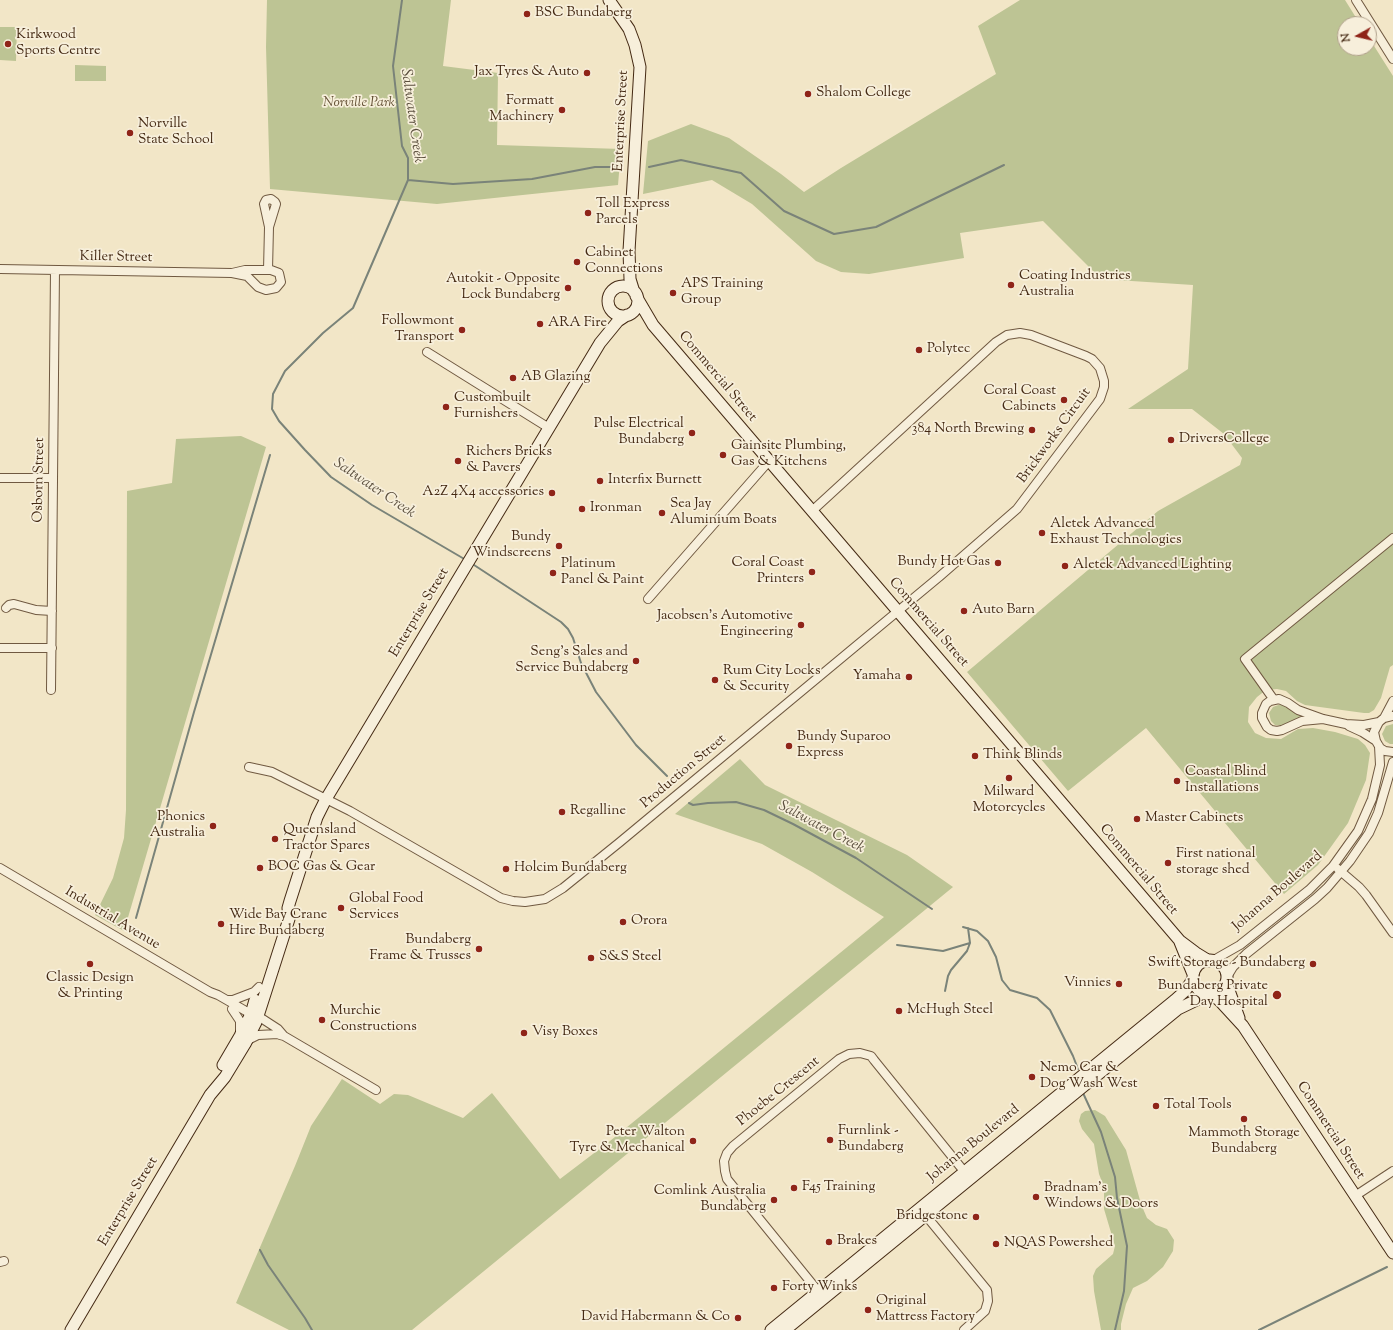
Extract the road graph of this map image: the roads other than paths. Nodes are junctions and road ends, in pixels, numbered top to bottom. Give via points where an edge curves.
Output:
1 (609, 0) edge
2 (1356, 0) edge
3 (1393, 59) edge
4 (268, 227) dead end
5 (629, 251) junction
6 (0, 269) edge
7 (55, 270) junction
8 (268, 270) junction
9 (232, 273) junction
10 (613, 290) junction
11 (635, 294) junction
12 (610, 308) junction
13 (628, 315) junction
14 (653, 325) junction
15 (600, 343) junction
16 (427, 352) dead end
17 (549, 428) junction
18 (769, 460) junction
19 (0, 478) edge
20 (52, 478) junction
21 (812, 511) junction
22 (1393, 538) edge
23 (648, 599) dead end
24 (6, 608) dead end
25 (52, 611) junction
26 (898, 611) junction
27 (0, 648) edge
28 (52, 648) junction
29 (51, 690) dead end
30 (1274, 700) junction
31 (1393, 701) edge
32 (1393, 716) edge
33 (1323, 719) junction
34 (1381, 720) junction
35 (1346, 724) junction
36 (1377, 744) junction
37 (1393, 752) edge
38 (1393, 762) edge
39 (249, 767) dead end
40 (326, 799) junction
41 (1333, 866) junction
42 (0, 868) edge
43 (1341, 872) junction
44 (288, 908) junction
45 (1393, 933) edge
46 (1180, 941) junction
47 (1210, 961) junction
48 (1193, 976) junction
49 (1226, 979) junction
50 (259, 987) junction
51 (210, 992) junction
52 (1210, 994) junction
53 (226, 1000) junction
54 (232, 1009) junction
55 (253, 1018) junction
56 (1243, 1026) junction
57 (281, 1035) junction
58 (242, 1040) junction
59 (376, 1090) dead end
60 (1393, 1171) edge
61 (968, 1175) junction
62 (1355, 1196) junction
63 (923, 1212) junction
64 (1393, 1253) edge
65 (821, 1295) junction
66 (71, 1330) edge
67 (772, 1330) edge
68 (785, 1330) edge
69 (964, 1330) edge

1 - 5 street, Enterprise Street via 629,29 640,68
2 - 3 street
4 - 8 street
5 - 10 street, Enterprise Street via 623,276
5 - 11 street, Enterprise Street via 630,279
6 - 7 street, Killer Street
7 - 9 street, Killer Street
7 - 20 street, Osborn Street
8 - 9 street
8 - 9 street via 277,271 280,276 280,285 272,290 264,290 247,276
10 - 11 street via 623,286
10 - 12 street via 608,298
11 - 13 street via 636,307
11 - 14 street, Commercial Street
12 - 13 street via 617,315
12 - 15 street, Enterprise Street
13 - 14 street, Commercial Street via 638,316
13 - 15 street, Enterprise Street via 618,321
14 - 18 street, Commercial Street
15 - 17 street, Enterprise Street
16 - 17 street
17 - 40 street, Enterprise Street
18 - 21 street, Commercial Street
18 - 23 street
19 - 20 street
20 - 25 street, Osborn Street
21 - 26 street, Commercial Street
21 - 26 street, Brickworks Circuit via 1001,338 1013,334 1031,335 1086,356 1096,363 1104,381 1100,398 1028,496 1005,520
22 - 30 street via 1245,659
24 - 25 street via 14,604
25 - 28 street, Osborn Street
26 - 40 street, Production Street via 614,847 563,888 545,899 525,902 501,898
26 - 46 street, Commercial Street
27 - 28 street
28 - 29 street, Osborn Street
30 - 33 street via 1283,700 1298,710
30 - 33 street via 1266,704 1262,713 1264,722 1271,730 1282,730 1302,721
31 - 34 street, Johanna Boulevard
32 - 34 street
33 - 35 street
34 - 35 street via 1364,725
34 - 36 street, Johanna Boulevard via 1374,732
35 - 36 street via 1364,733
36 - 37 street via 1385,751
36 - 41 street, Johanna Boulevard via 1380,765 1372,799 1358,831
38 - 43 street, Johanna Boulevard via 1378,813 1369,833
39 - 40 street, Production Street via 270,771
40 - 44 street, Enterprise Street via 317,817
41 - 43 street
41 - 47 street, Johanna Boulevard via 1309,890 1240,945
42 - 51 street, Industrial Avenue
43 - 45 street via 1366,895
43 - 49 street, Johanna Boulevard via 1315,899 1246,954 1233,967
44 - 50 street, Enterprise Street via 282,916
44 - 55 street, Enterprise Street via 289,919
46 - 47 street, Commercial Street
46 - 48 street, Commercial Street
47 - 48 street via 1199,965
47 - 49 street via 1222,966
48 - 52 street via 1197,989
48 - 61 street, Johanna Boulevard via 1186,991
49 - 52 street via 1221,990
49 - 56 street, Commercial Street
50 - 53 street via 254,992
50 - 55 street, Enterprise Street
51 - 53 street, Industrial Avenue
51 - 54 street, Industrial Avenue via 216,1000
52 - 56 street, Commercial Street
52 - 61 street, Johanna Boulevard via 1178,1009
53 - 55 street, Industrial Avenue
54 - 55 street, Industrial Avenue
54 - 58 street via 240,1021
55 - 57 street, Industrial Avenue via 278,1028
55 - 58 street, Enterprise Street
56 - 62 street, Commercial Street
57 - 58 street via 258,1035
57 - 59 street, Industrial Avenue
58 - 66 street, Enterprise Street via 225,1077 213,1089
60 - 62 street
61 - 63 street, Johanna Boulevard
61 - 65 street, Phoebe Crescent via 870,1056 860,1053 849,1054 839,1059 733,1146 724,1161 726,1175 731,1184
62 - 64 street, Commercial Street
63 - 65 street, Johanna Boulevard
63 - 69 street via 987,1290 988,1301 985,1311
65 - 67 street, Johanna Boulevard
65 - 68 street, Johanna Boulevard

